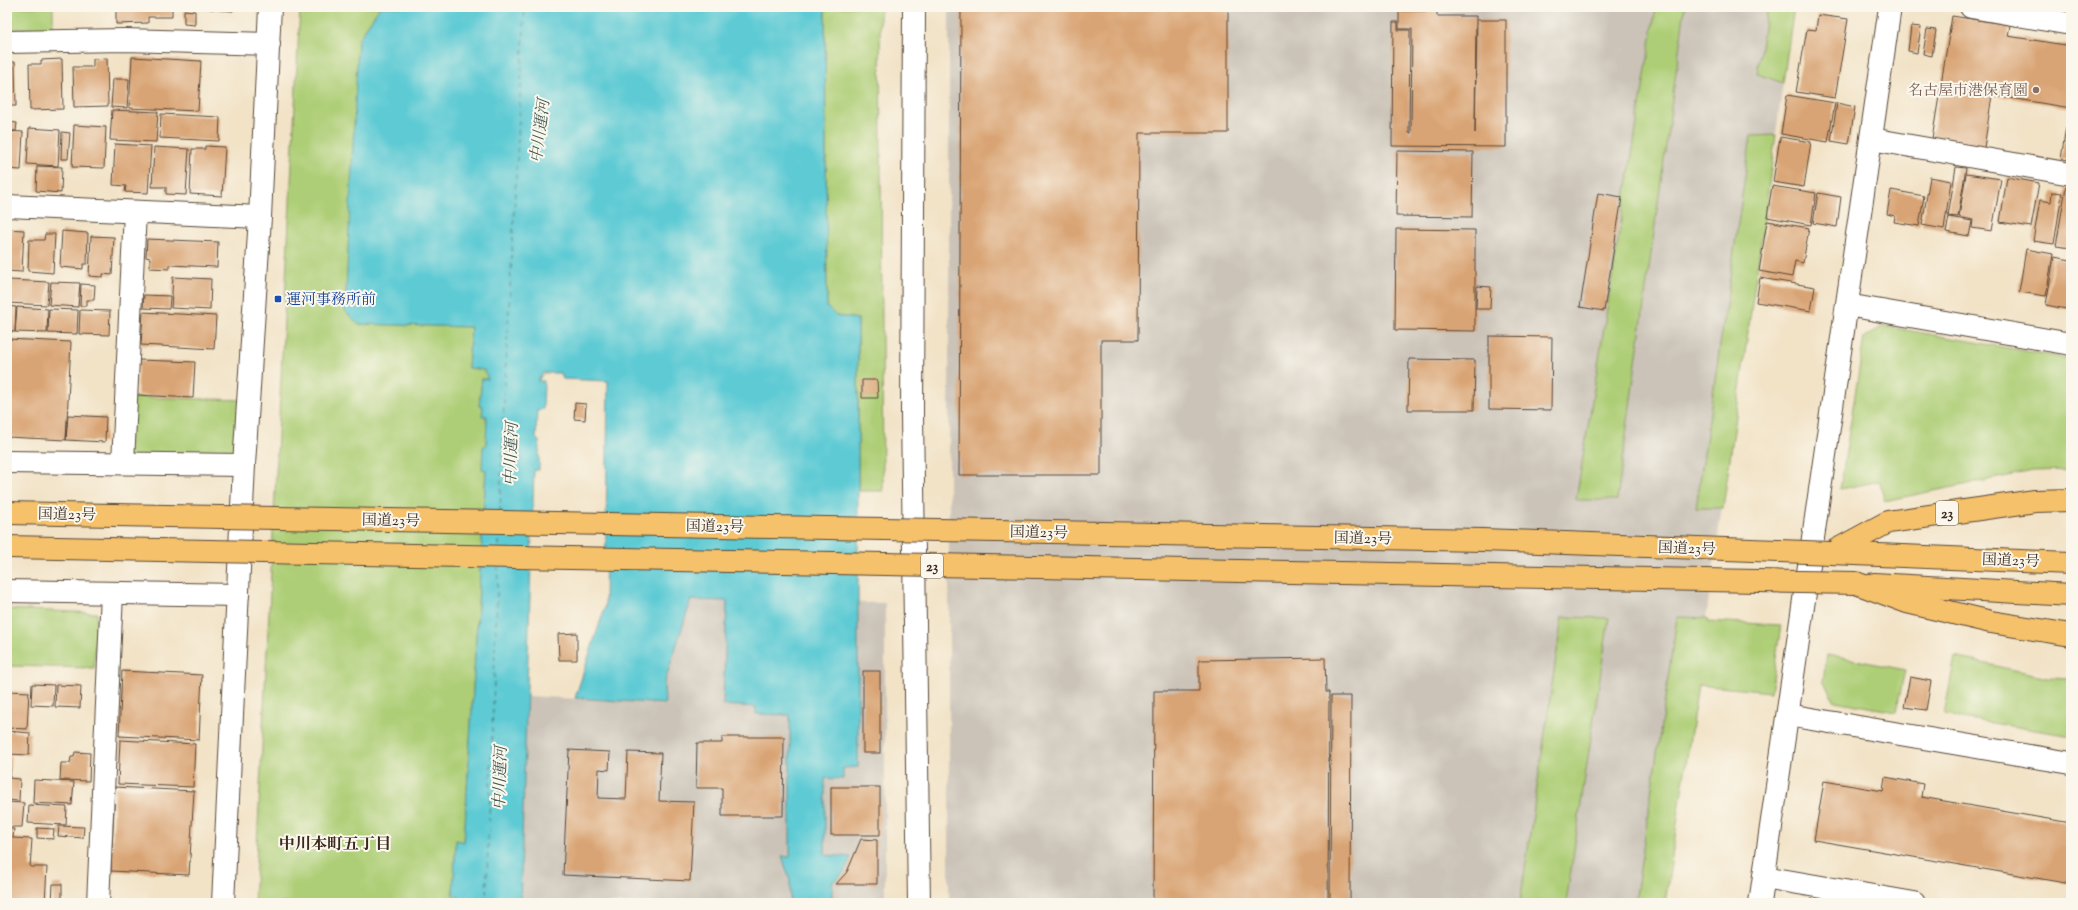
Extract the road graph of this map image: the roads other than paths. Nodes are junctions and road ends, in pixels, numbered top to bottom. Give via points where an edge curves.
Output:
1 (270, 7) edge
2 (914, 7) edge
3 (1890, 7) edge
4 (1971, 7) edge
5 (2071, 24) edge
6 (7, 42) edge
7 (269, 44) junction
8 (1871, 139) junction
9 (2071, 174) edge
10 (7, 206) edge
11 (135, 212) junction
12 (260, 217) junction
13 (1847, 305) junction
14 (2071, 344) edge
15 (7, 462) edge
16 (123, 463) junction
17 (244, 465) junction
18 (2071, 500) edge
19 (7, 513) edge
20 (7, 547) edge
21 (1831, 553) junction
22 (2071, 563) edge
23 (1856, 583) junction
24 (7, 591) edge
25 (112, 593) junction
26 (238, 595) junction
27 (2071, 595) edge
28 (2071, 635) edge
29 (1788, 715) junction
30 (2071, 763) edge
31 (1764, 877) junction
32 (98, 903) edge
33 (223, 903) edge
34 (919, 903) edge
35 (1760, 903) edge
36 (1914, 903) edge

1 - 7 street
2 - 34 street via 912,414
3 - 8 street
4 - 5 street
6 - 7 street via 124,40
7 - 12 street
8 - 9 street
8 - 13 street
10 - 11 street
11 - 12 street
11 - 16 street
12 - 17 street
13 - 14 street
13 - 29 street
15 - 16 street
16 - 17 street
17 - 26 street
18 - 21 highway, 23 via 2035,501 1888,522
19 - 21 highway, 国道23号, bridge via 1483,540
20 - 23 highway, 国道23号 / 23, bridge
21 - 22 highway, 国道23号
23 - 27 highway, 国道23号 / 23
23 - 28 highway, 23 via 1907,602 1992,622
24 - 25 street
25 - 26 street
25 - 32 street
26 - 33 street
29 - 30 street
29 - 31 street
31 - 35 street
31 - 36 street

